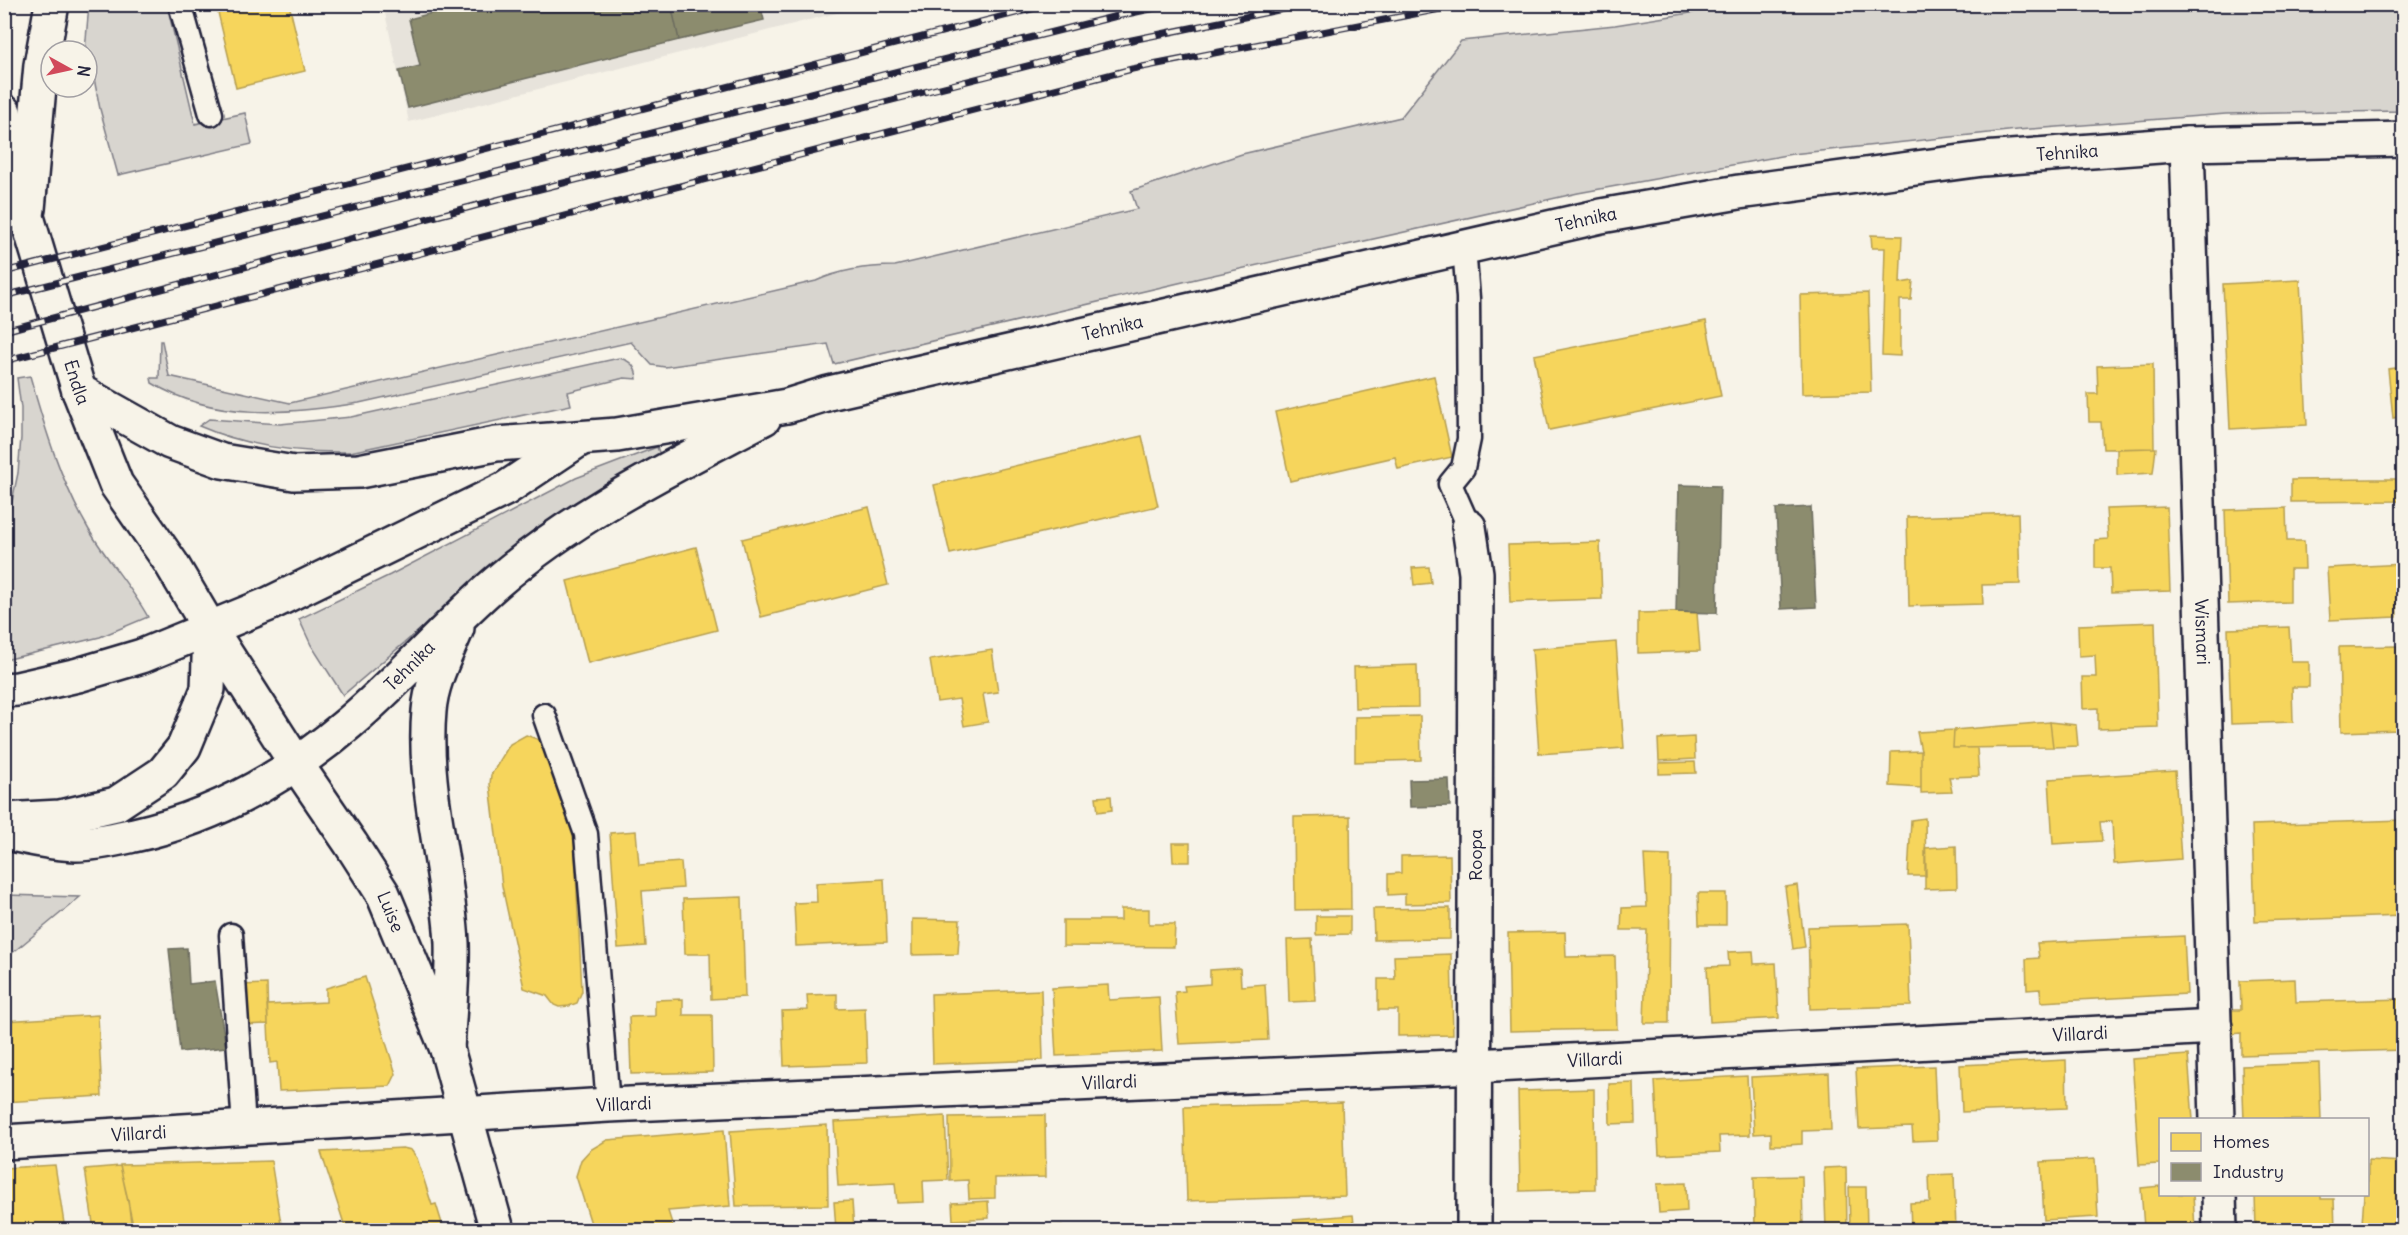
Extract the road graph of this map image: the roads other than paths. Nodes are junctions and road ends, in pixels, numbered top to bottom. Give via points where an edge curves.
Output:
1 (52, 4) edge
2 (180, 4) edge
3 (4, 112) edge
4 (211, 114) dead end
5 (2403, 139) edge
6 (2187, 144) junction
7 (4, 171) edge
8 (27, 217) junction
9 (1464, 247) junction
10 (79, 391) junction
11 (787, 406) junction
12 (582, 438) junction
13 (1469, 526) joint
14 (461, 617) junction
15 (210, 629) junction
16 (4, 690) edge
17 (544, 715) dead end
18 (297, 765) junction
19 (4, 820) edge
20 (4, 832) edge
21 (231, 935) dead end
22 (2215, 1027) junction
23 (447, 1049) junction
24 (1476, 1066) junction
25 (608, 1105) junction
26 (465, 1113) junction
27 (2217, 1118) edge
28 (244, 1127) junction
29 (4, 1142) edge
30 (2219, 1196) edge
31 (497, 1230) edge
32 (1474, 1230) edge
33 (2220, 1230) edge

1 - 8 main road via 41,65
2 - 4 lane
3 - 8 main road, Endla
5 - 6 main road, Tehnika
6 - 9 main road, Tehnika via 1983,159 1739,192 1601,216
6 - 22 main road, Wismari
7 - 8 main road
8 - 10 main road, Endla
9 - 11 main road, Tehnika via 829,393
9 - 13 lane, Roopa via 1469,439 1462,468 1450,484
10 - 12 main road via 170,442 222,461 294,473 358,471 496,444
10 - 15 main road, Endla via 116,484 171,563
11 - 12 main road, Tehnika
11 - 14 main road, Tehnika via 628,490 497,582
12 - 15 main road, Tehnika via 505,489
13 - 24 main road, Roopa via 1476,573
14 - 18 main road, Tehnika via 350,723
14 - 23 main road via 429,709 432,794 452,944
15 - 16 main road, Tehnika via 142,656 78,675
15 - 18 main road, Luise
15 - 19 main road via 208,689 184,747 163,773 116,804 60,817
17 - 25 lane via 586,834
18 - 20 main road, Tehnika via 230,804 158,830 78,844
18 - 23 main road, Luise via 383,894
21 - 28 lane
22 - 24 main road, Villardi
22 - 27 main road, Wismari
23 - 26 main road, Luise
24 - 25 main road, Villardi
24 - 32 main road, Roopa
25 - 26 main road, Villardi
26 - 28 main road, Villardi
26 - 31 main road, Luise
28 - 29 main road, Villardi
30 - 33 main road

